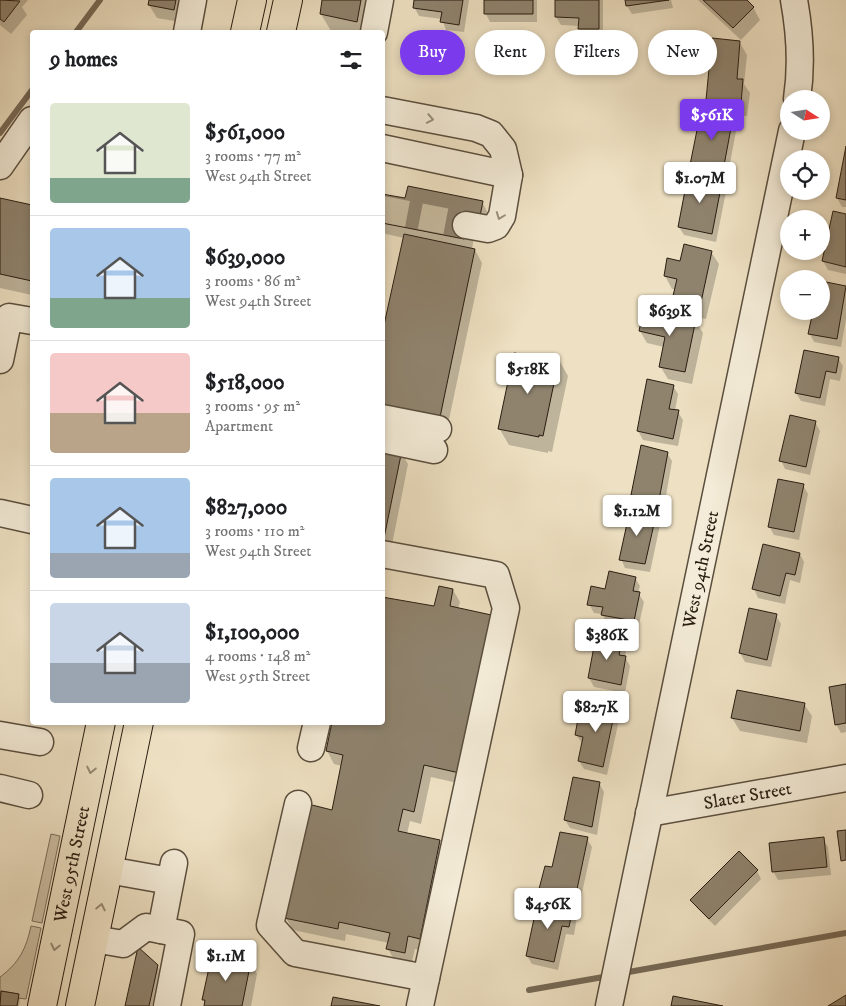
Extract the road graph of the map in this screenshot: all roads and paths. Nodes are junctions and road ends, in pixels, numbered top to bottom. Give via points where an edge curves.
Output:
1 (193, 0) edge
2 (252, 0) edge
3 (288, 0) edge
4 (380, 0) edge
5 (794, 0) edge
6 (186, 30) edge
7 (245, 30) edge
8 (281, 30) edge
9 (374, 30) edge
10 (798, 90) edge
11 (385, 111) edge
12 (30, 128) edge
13 (790, 140) edge
14 (385, 149) edge
15 (0, 166) edge
16 (509, 175) junction
17 (466, 225) tunnel mouth
18 (30, 321) edge
19 (0, 360) edge
20 (385, 419) edge
21 (385, 439) edge
22 (0, 513) edge
23 (30, 520) edge
24 (385, 555) edge
25 (100, 725) edge
26 (138, 725) edge
27 (316, 725) edge
28 (0, 734) edge
29 (40, 742) dead end
30 (311, 748) dead end
31 (846, 778) edge
32 (0, 788) edge
33 (29, 795) dead end
34 (298, 804) dead end
35 (649, 813) junction
36 (108, 870) junction
37 (161, 930) junction
38 (94, 939) junction
39 (426, 978) junction
40 (42, 1006) edge
41 (80, 1006) edge
42 (167, 1006) edge
43 (420, 1006) edge
44 (609, 1006) edge

1 - 6 street
2 - 7 main road
3 - 8 main road
4 - 9 street
5 - 10 street via 799,31
11 -> 16 street via 476,128 491,134 503,149
12 - 15 street
13 - 35 street, West 94th Street
14 - 16 street
16 -> 17 street via 502,216 496,226 488,229
18 - 19 street via 9,317
20 - 21 street via 436,440
22 - 23 street
24 - 39 street via 496,575 506,608
25 -> 40 main road, West 95th Street
26 - 36 main road, West 95th Street
27 - 30 street
28 - 29 street
31 - 35 street, Slater Street
32 - 33 street
34 - 39 street via 270,925 295,952
35 - 44 street, West 94th Street
36 - 37 street via 173,883
38 -> 36 main road, West 95th Street
37 - 38 street via 146,927 123,944
37 - 42 street via 181,934
38 - 41 main road, West 95th Street
39 - 43 street

